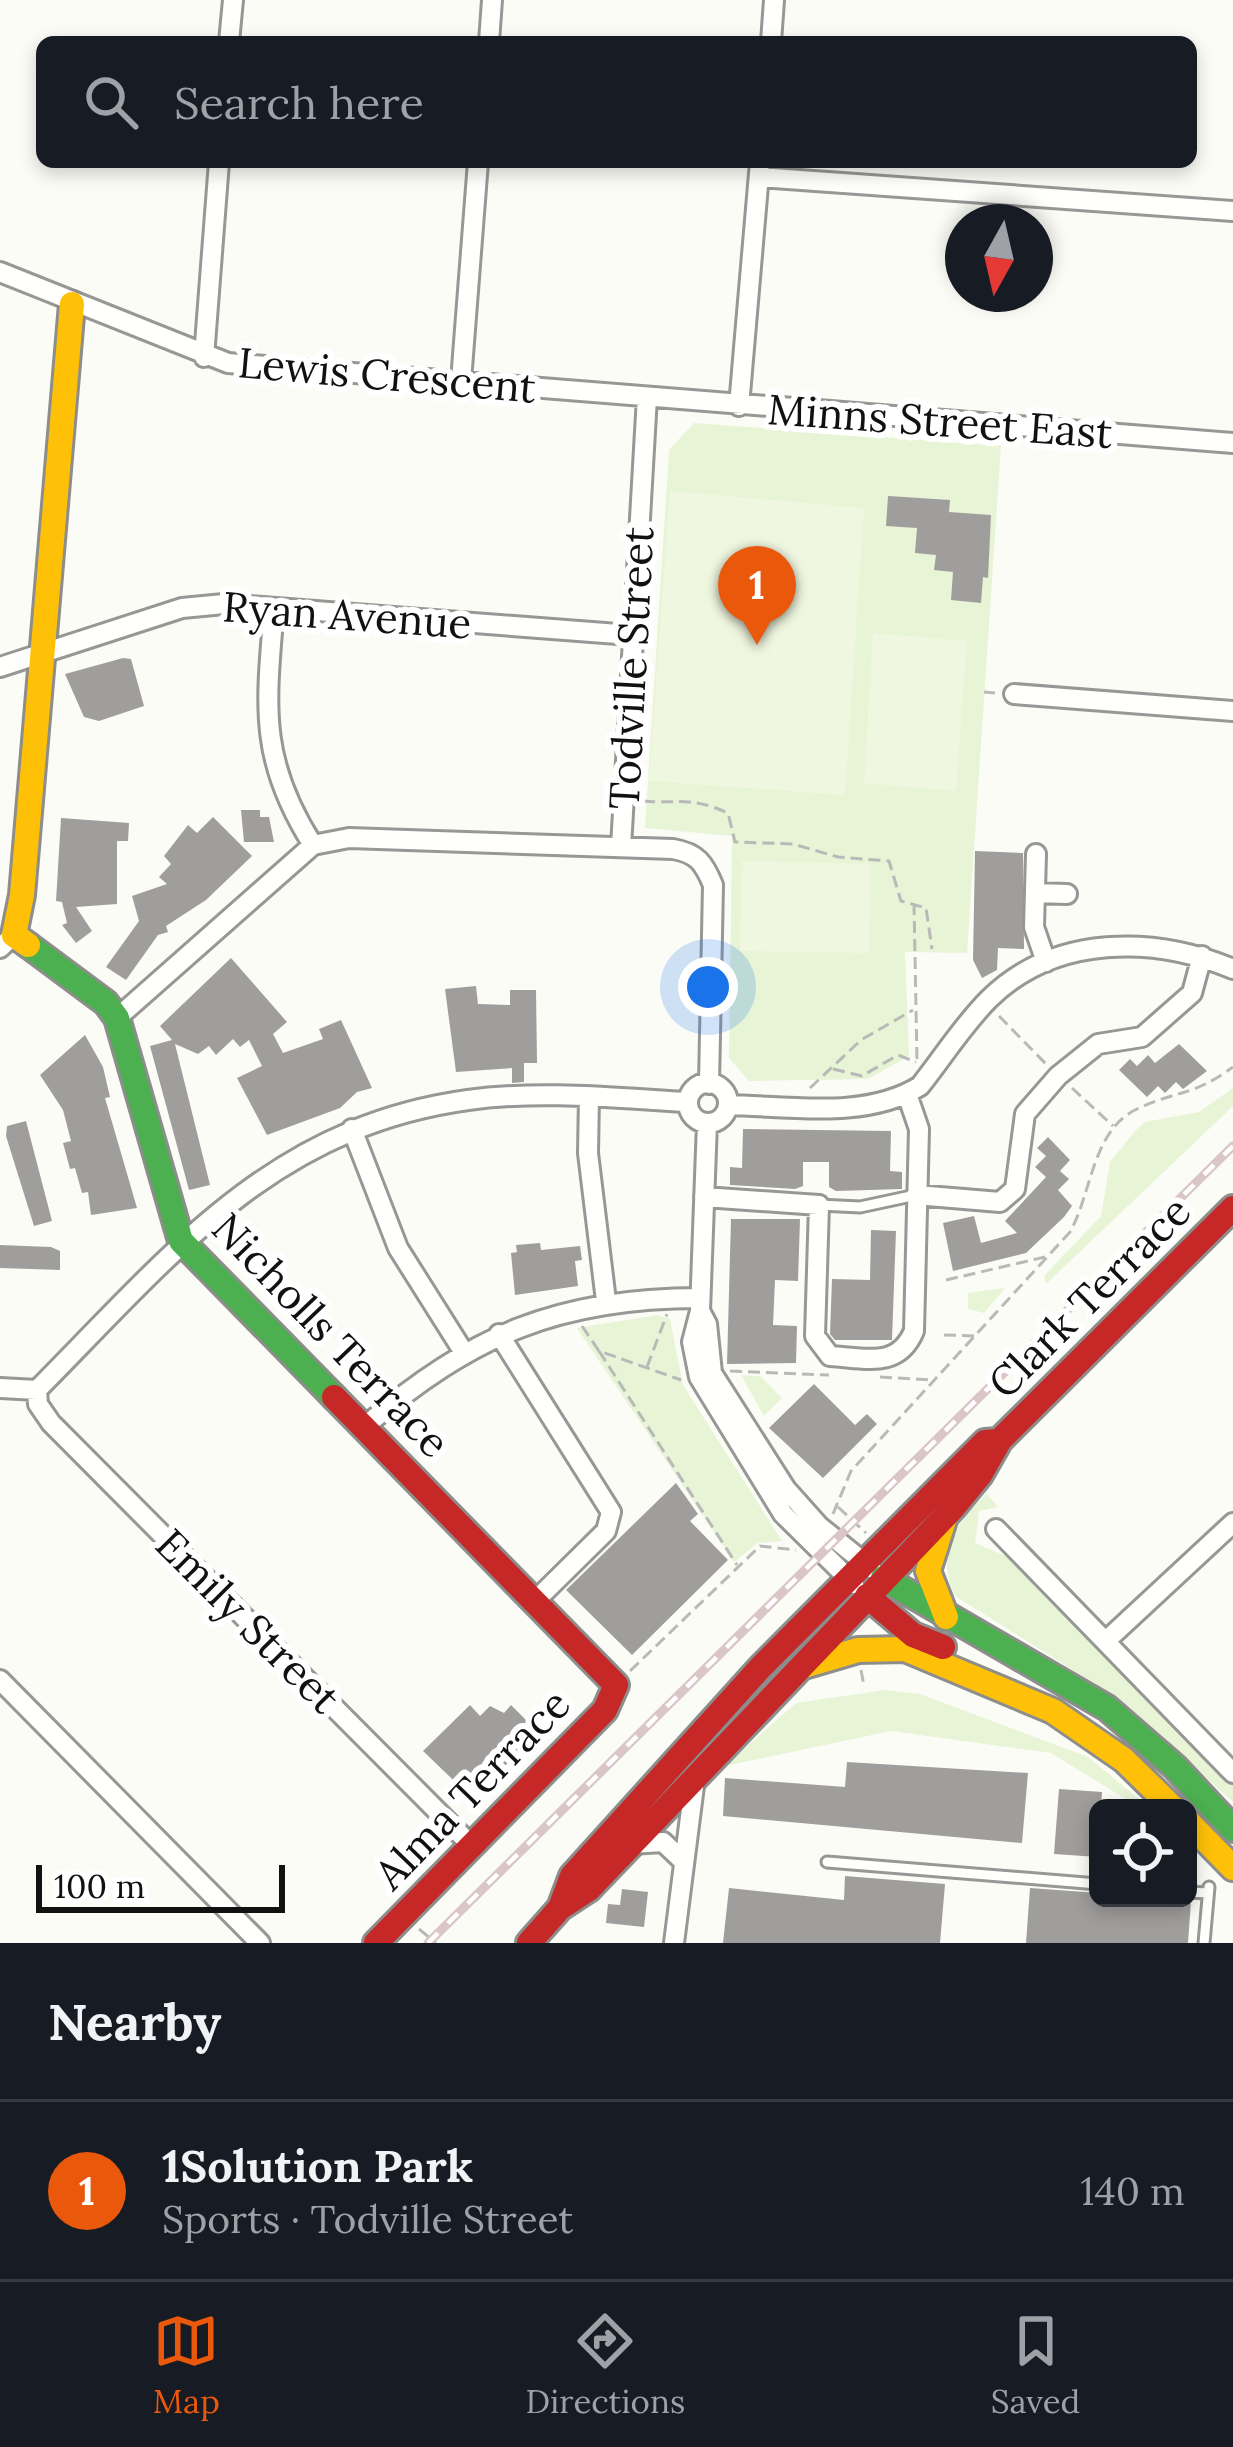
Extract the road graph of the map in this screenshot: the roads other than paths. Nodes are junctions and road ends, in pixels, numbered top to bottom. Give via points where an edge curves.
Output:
1 (232, 0) edge
2 (493, 0) edge
3 (774, 0) edge
4 (229, 36) edge
5 (490, 36) edge
6 (771, 36) edge
7 (219, 168) edge
8 (478, 168) edge
9 (759, 169) edge
10 (1233, 211) edge
11 (0, 272) edge
12 (72, 304) junction
13 (204, 357) junction
14 (461, 382) junction
15 (647, 397) junction
16 (739, 406) junction
17 (1233, 442) edge
18 (274, 608) junction
19 (632, 635) junction
20 (44, 653) junction
21 (0, 668) edge
22 (1014, 694) dead end
23 (1233, 711) edge
24 (314, 845) junction
25 (621, 847) junction
26 (1036, 854) dead end
27 (1035, 893) junction
28 (1067, 894) dead end
29 (7, 941) edge
30 (1202, 956) junction
31 (1046, 962) junction
32 (1233, 969) edge
33 (117, 1018) junction
34 (710, 1084) junction
35 (907, 1094) junction
36 (589, 1097) junction
37 (688, 1102) junction
38 (728, 1105) junction
39 (707, 1123) junction
40 (352, 1129) junction
41 (916, 1195) junction
42 (704, 1197) junction
43 (818, 1204) junction
44 (1233, 1208) edge
45 (182, 1241) junction
46 (606, 1301) junction
47 (700, 1304) junction
48 (499, 1334) junction
49 (463, 1351) junction
50 (0, 1388) edge
51 (37, 1390) junction
52 (364, 1427) junction
53 (1000, 1441) junction
54 (946, 1512) junction
55 (1233, 1523) edge
56 (995, 1529) dead end
57 (860, 1558) junction
58 (875, 1587) junction
59 (533, 1602) junction
60 (948, 1619) junction
61 (1108, 1639) junction
62 (805, 1666) junction
63 (974, 1676) junction
64 (0, 1680) edge
65 (616, 1685) joint
66 (1233, 1773) edge
67 (694, 1778) junction
68 (1164, 1799) edge
69 (1197, 1827) edge
70 (631, 1844) junction
71 (1229, 1845) edge
72 (472, 1846) junction
73 (682, 1860) junction
74 (827, 1862) dead end
75 (1089, 1883) edge
76 (1197, 1891) edge
77 (560, 1908) junction
78 (260, 1943) edge
79 (376, 1943) edge
80 (529, 1943) edge
81 (674, 1943) edge
82 (1204, 1943) edge

1 - 4 street
2 - 5 street
3 - 6 street
7 - 13 street
8 - 14 street
9 - 10 street
9 - 16 street
11 - 12 street, Lewis Crescent
12 - 13 street, Lewis Crescent
12 - 20 main road
13 - 14 street, Lewis Crescent
14 - 15 street, Lewis Crescent
15 - 16 street, Minns Street East
15 - 19 street, Todville Street
16 - 17 street, Minns Street East
18 - 19 street, Ryan Avenue
18 - 20 street, Ryan Avenue via 182,608
18 - 24 street via 265,716 280,786
19 - 25 street, Todville Street
20 - 21 street, Ryan Avenue
20 - 29 main road
22 - 23 street
24 - 25 street via 350,838
24 - 33 street
25 - 34 street, Todville Street via 690,852 713,885
26 - 27 street
27 - 28 street
27 - 31 street via 1034,927
29 - 33 main road
30 - 31 street via 1138,945
30 - 32 street
30 - 41 street via 1192,993 1142,1037 1098,1044 1025,1114 1016,1189 1000,1202
31 - 35 street via 986,1002
33 - 45 main road, Nicholls Terrace
34 - 37 street
34 - 38 street
35 - 38 street via 878,1106
35 - 41 street via 919,1129
36 - 37 street
36 - 40 street via 469,1100
36 - 46 street
37 - 39 street via 694,1118
38 - 39 street
39 - 42 street
40 - 45 street via 248,1185
40 - 49 street via 398,1248
41 - 43 lane via 860,1207
41 - 43 street via 914,1331 906,1350 890,1359 830,1356 815,1336
42 - 43 street
42 - 47 street
44 - 53 main road, Clark Terrace
45 - 51 street
45 - 52 main road, Nicholls Terrace
46 - 47 street
46 - 48 street
47 - 57 street via 692,1342 699,1377 775,1502
48 - 49 street
48 - 59 street via 611,1512 606,1532
49 - 52 street
50 - 51 street
51 - 72 street, Emily Street via 51,1424
52 - 59 main road, Nicholls Terrace
53 - 54 main road, Clark Terrace
53 - 57 main road, Clark Terrace via 986,1442
54 - 58 main road, Clark Terrace
54 - 60 main road via 928,1570
55 - 61 street
56 - 61 street
57 - 58 street
57 - 77 main road, Clark Terrace via 572,1876
58 - 60 main road
58 - 62 main road, Clark Terrace
58 - 63 main road via 914,1634 962,1656
59 - 65 main road, Nicholls Terrace
60 - 71 main road via 1107,1708 1175,1767
61 - 66 street
62 - 63 main road via 858,1650 904,1649
62 - 67 main road, Clark Terrace
63 - 68 main road via 1053,1711
64 - 78 street
65 - 72 main road, Alma Terrace via 605,1710
67 - 70 main road, Clark Terrace
67 - 73 street
69 - 71 main road
70 - 73 street via 663,1842
70 - 77 main road, Clark Terrace
72 - 79 main road, Alma Terrace
73 - 81 street
74 - 75 lane
76 - 82 lane via 1209,1890
77 - 80 main road

